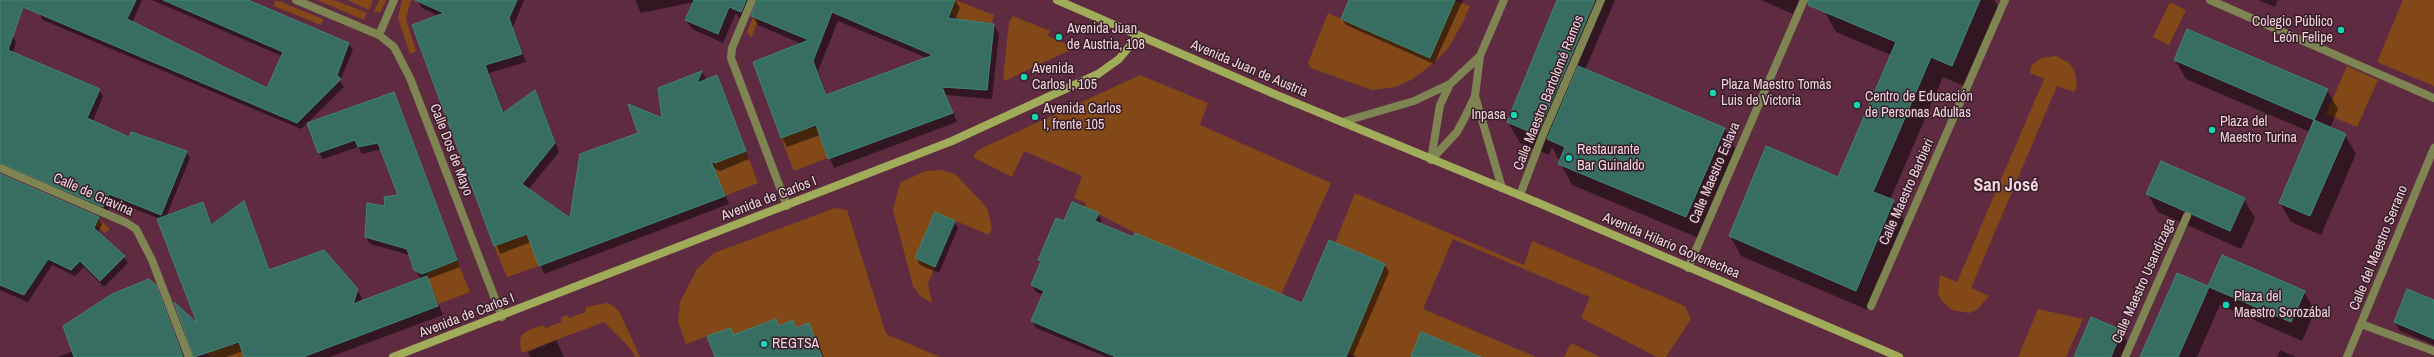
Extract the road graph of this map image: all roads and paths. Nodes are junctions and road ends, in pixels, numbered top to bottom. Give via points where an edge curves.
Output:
1 (296, 0) edge
2 (394, 0) edge
3 (752, 0) edge
4 (1057, 0) edge
5 (1504, 0) edge
6 (1601, 0) edge
7 (1804, 0) edge
8 (2005, 0) edge
9 (2210, 0) edge
10 (379, 35) junction
11 (1138, 36) junction
12 (1480, 56) junction
13 (1450, 84) junction
14 (1475, 96) junction
15 (2434, 98) edge
16 (1342, 122) junction
17 (2434, 148) edge
18 (1431, 160) junction
19 (0, 168) edge
20 (1502, 188) junction
21 (1520, 195) junction
22 (787, 206) junction
23 (2187, 216) dead end
24 (1688, 268) junction
25 (1871, 306) dead end
26 (502, 316) junction
27 (2361, 324) junction
28 (2434, 351) edge
29 (189, 357) edge
30 (393, 357) edge
31 (1900, 357) edge
32 (2126, 357) edge
33 (2347, 357) edge

1 - 10 street, Calle Dos de Mayo
2 - 10 street
3 - 22 street via 732,48 731,58
4 - 11 main road, Avenida Juan de Austria
5 - 12 street
6 - 21 street, Calle Maestro Bartolomé Ramos
7 - 24 street, Calle Maestro Eslava
8 - 25 street, Calle Maestro Barbieri
9 - 15 street
10 - 26 street, Calle Dos de Mayo via 394,48 410,78
11 - 16 main road, Avenida Juan de Austria
11 - 22 main road, Avenida de Carlos I via 1119,59 1098,74 952,141
12 - 13 street
12 - 14 street
13 - 16 street via 1414,100
13 - 18 street via 1440,105
14 - 18 street via 1457,132
14 - 20 street
16 - 18 main road, Avenida Juan de Austria
17 - 27 street, Calle del Maestro Serrano
18 - 20 main road, Avenida Hilario Goyenechea
19 - 29 street, Calle de Gravina via 136,229 152,260
20 - 21 main road, Avenida Hilario Goyenechea
21 - 24 main road, Avenida Hilario Goyenechea
22 - 26 main road, Avenida de Carlos I
23 - 32 street, Calle Maestro Usandizaga
24 - 31 main road, Avenida Hilario Goyenechea
26 - 30 main road, Avenida de Carlos I
27 - 28 street
27 - 33 street, Calle del Maestro Serrano

